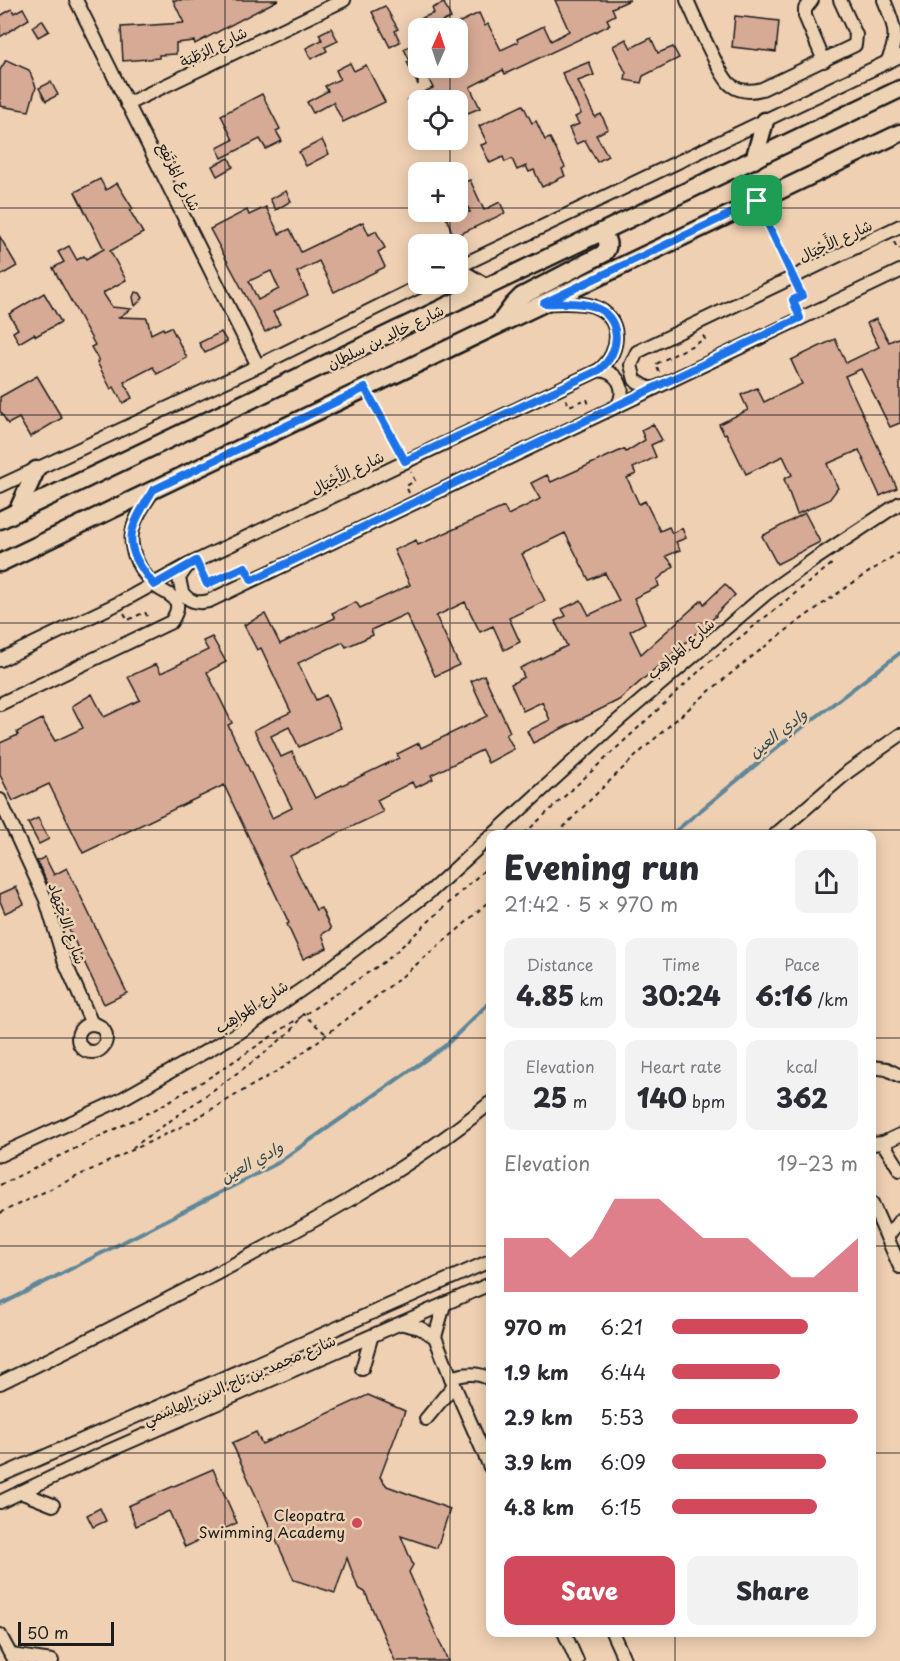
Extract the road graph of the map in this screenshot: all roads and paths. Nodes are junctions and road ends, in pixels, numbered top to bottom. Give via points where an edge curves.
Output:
1 (76, 0) edge
2 (344, 0) edge
3 (687, 0) edge
4 (812, 0) edge
5 (840, 0) edge
6 (884, 0) edge
7 (898, 29) edge
8 (900, 56) edge
9 (824, 62) junction
10 (887, 62) junction
11 (900, 90) edge
12 (127, 104) junction
13 (765, 121) junction
14 (898, 135) edge
15 (754, 160) junction
16 (757, 201) junction
17 (900, 226) edge
18 (602, 232) junction
19 (468, 264) edge
20 (900, 271) edge
21 (468, 276) edge
22 (792, 276) junction
23 (485, 287) junction
24 (408, 292) edge
25 (544, 303) junction
26 (800, 318) junction
27 (697, 323) junction
28 (498, 325) junction
29 (258, 366) junction
30 (599, 370) junction
31 (660, 386) junction
32 (365, 388) junction
33 (562, 388) junction
34 (618, 405) junction
35 (594, 416) junction
36 (405, 461) junction
37 (36, 470) junction
38 (0, 486) edge
39 (153, 490) junction
40 (900, 503) edge
41 (414, 504) junction
42 (17, 512) junction
43 (0, 520) edge
44 (900, 552) edge
45 (0, 563) edge
46 (192, 563) junction
47 (833, 564) dead end
48 (252, 580) junction
49 (154, 585) junction
50 (119, 603) junction
51 (154, 632) junction
52 (0, 660) edge
53 (0, 704) edge
54 (900, 735) edge
55 (0, 800) edge
56 (498, 830) edge
57 (528, 830) edge
58 (561, 830) edge
59 (781, 830) edge
60 (486, 840) edge
61 (486, 870) edge
62 (486, 904) edge
63 (303, 1014) junction
64 (92, 1024) dead end
65 (326, 1034) junction
66 (876, 1068) edge
67 (899, 1074) edge
68 (486, 1106) edge
69 (900, 1135) edge
70 (877, 1144) edge
71 (124, 1153) junction
72 (0, 1155) edge
73 (900, 1170) edge
74 (0, 1185) edge
75 (876, 1212) edge
76 (0, 1213) edge
77 (900, 1220) edge
78 (887, 1237) junction
79 (486, 1263) edge
80 (900, 1267) edge
81 (486, 1286) edge
82 (444, 1305) junction
83 (403, 1324) junction
84 (435, 1337) junction
85 (371, 1338) junction
86 (362, 1369) dead end
87 (486, 1378) edge
88 (452, 1381) junction
89 (0, 1383) edge
90 (426, 1419) dead end
91 (486, 1458) edge
92 (0, 1476) edge
93 (20, 1492) junction
94 (0, 1502) edge
95 (52, 1505) dead end
96 (0, 1635) edge
97 (566, 1637) edge
98 (614, 1637) edge
99 (13, 1658) edge
100 (52, 1661) edge
101 (577, 1661) edge
102 (625, 1661) edge

1 - 12 street, شارع المُرْتَفِع
2 - 12 street, شارع الرُطَبَة
3 - 9 street via 726,81 739,90 762,89
4 - 9 street via 805,16
5 - 9 street via 857,42
6 - 7 street
7 - 10 street
8 - 10 street
10 - 13 street
11 - 15 main road, شارع خالِد بن سلطان
12 - 29 street, شارع المُرْتَفِع
13 - 15 main road
13 - 19 street
14 - 16 main road
15 - 18 main road, شارع خالِد بن سلطان
16 - 22 path
16 - 25 main road
17 - 22 street, شارع الأَجْيَال
18 - 23 main road, شارع خالِد بن سلطان
18 - 28 main road via 608,241 603,254 522,296
20 - 26 street
21 - 23 main road
22 - 26 path via 802,296 793,300
22 - 27 street, شارع الأَجْيَال
23 - 42 main road, شارع خالِد بن سلطان
24 - 29 street
25 - 28 main road
25 - 30 street via 590,305 607,315 616,333 616,343 609,361
26 - 31 street
27 - 31 path via 705,339 656,364
27 - 31 street, شارع الأَجْيَال via 644,348 633,358 635,380 648,388
28 - 32 main road
29 - 37 street
30 - 33 street, شارع الأَجْيَال
30 - 34 street via 618,379 622,392
31 - 34 street
32 - 36 path
32 - 39 main road
33 - 35 path via 569,406 587,399
33 - 36 street, شارع الأَجْيَال
34 - 35 street
35 - 41 street
36 - 41 path via 415,481 406,486
36 - 46 street, شارع الأَجْيَال
37 - 38 street
37 - 42 main road
39 - 45 main road
39 - 49 street via 134,524 131,543 137,562
40 - 56 street, شارع المَواهِب via 767,593 614,723
41 - 48 street
42 - 43 main road, شارع خالِد بن سلطان
44 - 58 path via 796,622 701,698 618,772
46 - 48 path via 207,584 245,567
46 - 48 street via 179,578 179,585 193,602 208,601
46 - 49 street, شارع الأَجْيَال
47 - 57 path via 708,663
49 - 50 street, شارع الأَجْيَال
49 - 51 street via 170,593 177,614
50 - 51 path via 128,620 145,612
50 - 52 street, شارع الأَجْيَال
51 - 53 street
54 - 59 street via 849,771
55 - 64 street, شارع الاجْتِهاد via 46,900 64,960
60 - 72 street, شارع المَواهِب via 413,904 240,1032 120,1100
61 - 63 path via 387,960
62 - 65 path via 399,979
63 - 65 path
63 - 71 path via 291,1031 261,1056
63 - 74 path via 154,1110
65 - 71 path via 243,1092
66 - 67 street
68 - 89 street via 338,1206 82,1344
69 - 70 street
70 - 73 street
71 - 76 path
75 - 78 street
77 - 78 street
78 - 80 street
79 - 92 street, شارع محمد بن تاج الدين الهاشمي
81 - 82 street, شارع محمد بن تاج الدين الهاشمي
82 - 83 street, شارع محمد بن تاج الدين الهاشمي
82 - 84 street
83 - 84 street
83 - 85 street, شارع محمد بن تاج الدين الهاشمي
84 - 88 street
85 - 86 street
85 - 93 street, شارع محمد بن تاج الدين الهاشمي
87 - 88 street via 463,1374
88 - 90 street
88 - 91 street
93 - 94 street, شارع محمد بن تاج الدين الهاشمي
93 - 95 street
96 - 99 street
97 - 101 street
98 - 102 street
99 - 100 street

